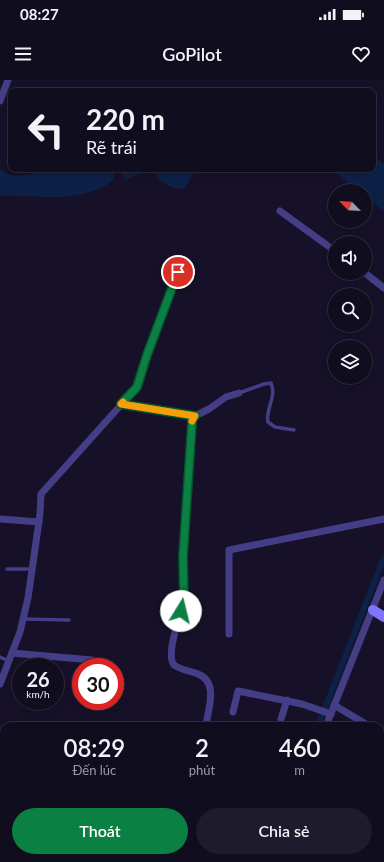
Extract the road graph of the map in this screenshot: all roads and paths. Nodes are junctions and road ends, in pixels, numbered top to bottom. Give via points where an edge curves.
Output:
1 (8, 80) edge
2 (0, 101) edge
3 (280, 210) dead end
4 (328, 245) edge
5 (178, 272) dead end
6 (372, 279) edge
7 (384, 288) edge
8 (239, 393) joint
9 (121, 404) junction
10 (195, 416) junction
11 (294, 430) dead end
12 (0, 519) edge
13 (384, 519) edge
14 (39, 522) junction
15 (7, 569) dead end
16 (32, 569) junction
17 (384, 580) edge
18 (373, 610) junction
19 (384, 616) edge
20 (23, 619) junction
21 (69, 620) dead end
22 (228, 634) dead end
23 (12, 653) junction
24 (0, 657) edge
25 (72, 658) edge
26 (9, 660) junction
27 (0, 684) edge
28 (286, 700) junction
29 (334, 705) junction
30 (233, 712) dead end
31 (331, 714) junction
32 (281, 719) dead end
33 (207, 722) edge
34 (328, 722) edge
35 (362, 722) edge

1 - 2 street
3 - 4 street
5 - 9 street via 137,387
6 - 7 street
8 - 10 street via 226,397
8 - 11 lane via 271,383 273,390 268,422 275,427
9 - 10 street
9 - 14 street via 41,494
10 - 33 street via 192,418 183,557 184,599 171,657 174,665 199,674 209,682 211,688
12 - 14 street
13 - 22 street via 229,550
14 - 16 street
15 - 16 lane
16 - 20 street
17 - 18 street
18 - 19 street
18 - 29 street
20 - 21 lane
20 - 23 street
23 - 25 street
23 - 26 street
24 - 26 lane
26 - 27 street
28 - 30 street via 238,690
28 - 31 street
28 - 32 street
29 - 31 street
29 - 35 street
31 - 34 street

